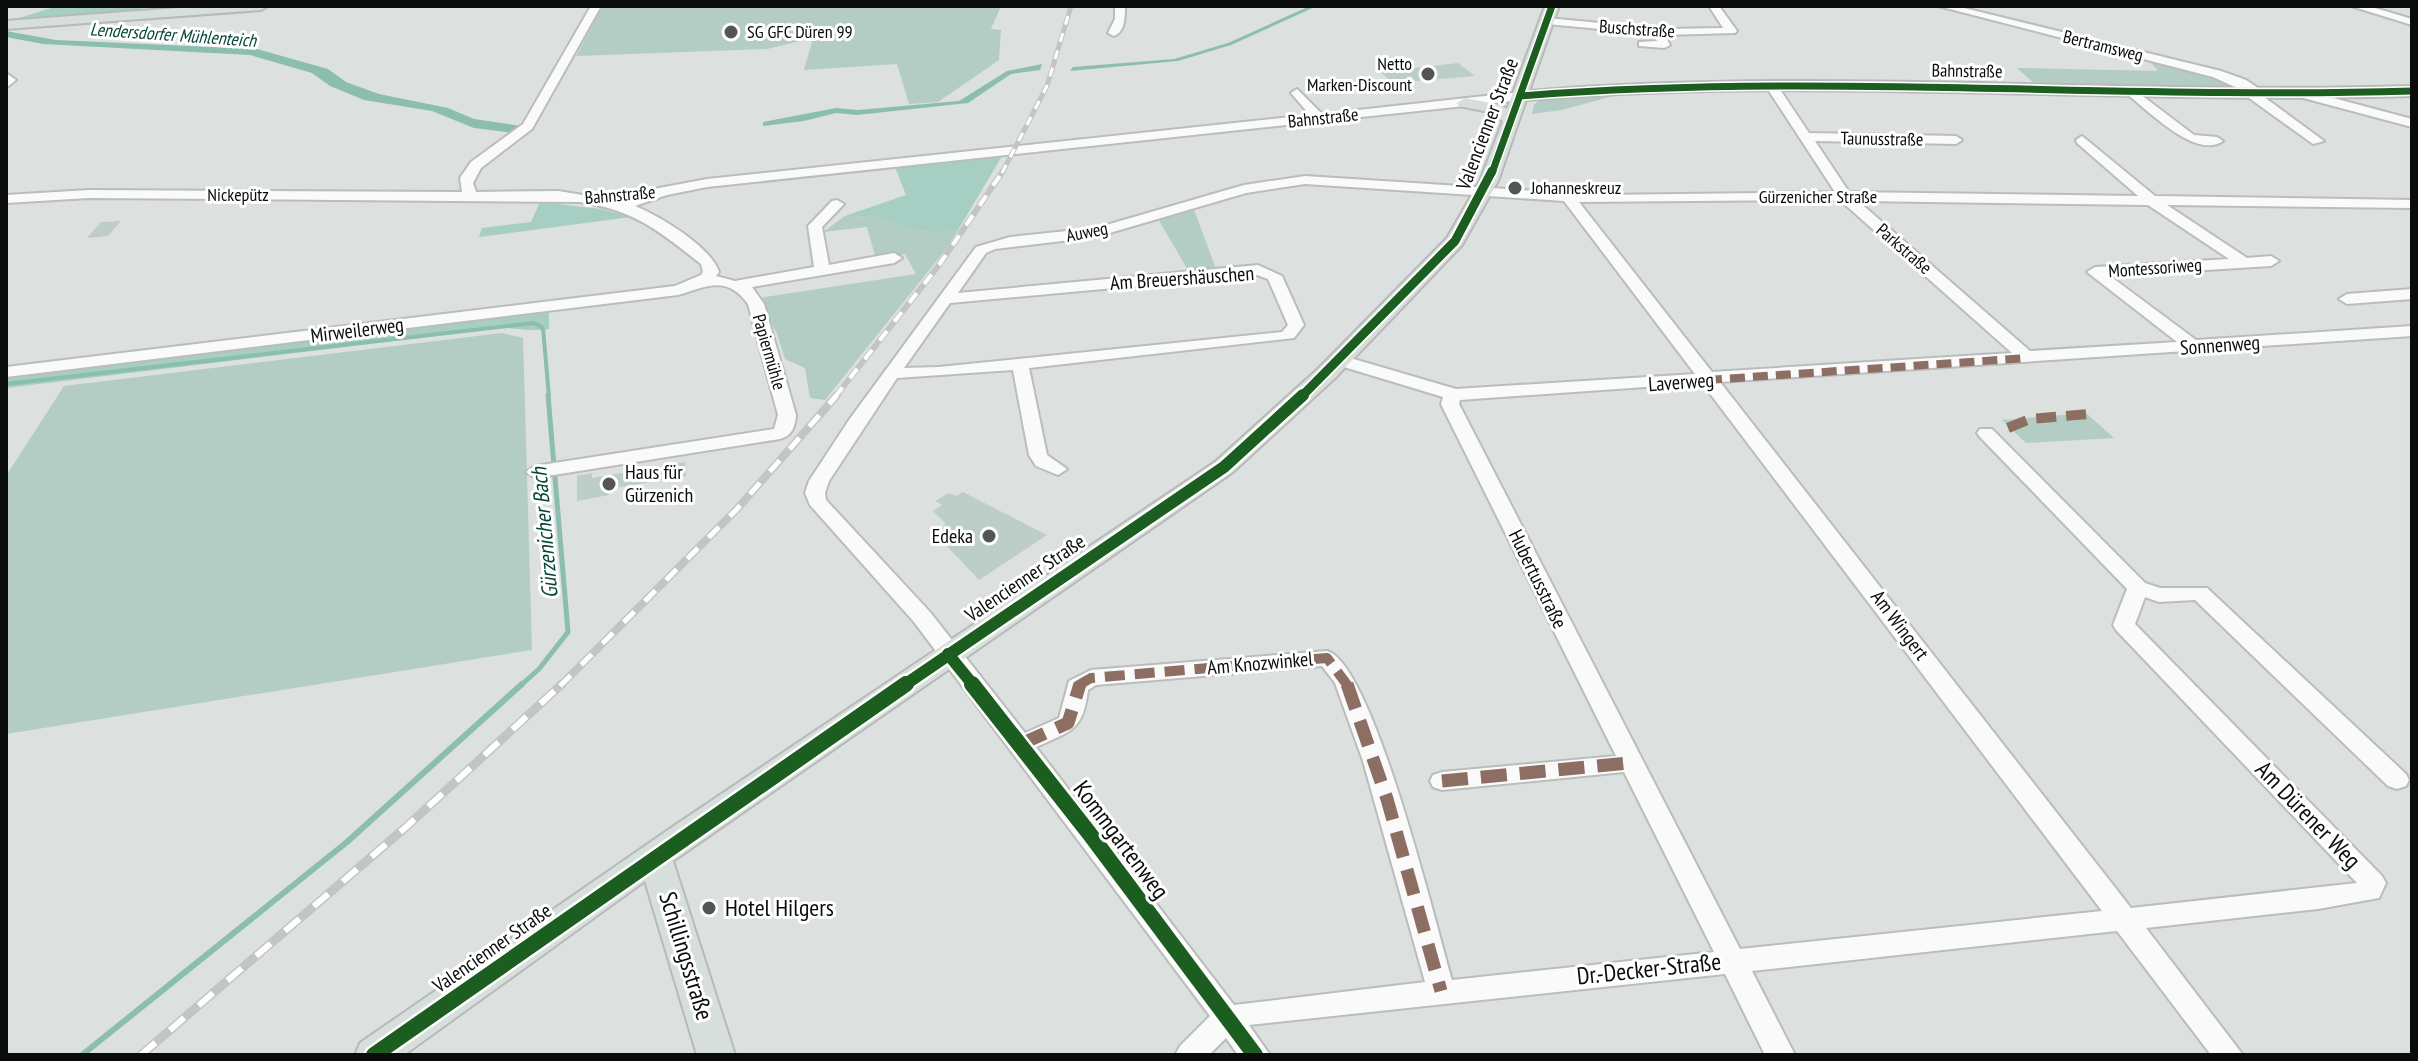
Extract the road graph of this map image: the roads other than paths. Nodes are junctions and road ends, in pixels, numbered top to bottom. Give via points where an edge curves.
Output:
1 (261, 6) edge
2 (596, 6) edge
3 (1120, 6) edge
4 (1714, 6) edge
5 (1943, 6) edge
6 (2356, 6) edge
7 (1550, 14) edge
8 (2412, 22) edge
9 (6, 25) edge
10 (1657, 31) junction
11 (1114, 33) dead end
12 (1643, 44) dead end
13 (1529, 73) junction
14 (6, 77) edge
15 (6, 84) edge
16 (1771, 85) junction
17 (1602, 89) junction
18 (2252, 91) junction
19 (2412, 91) edge
20 (2132, 92) junction
21 (1297, 93) dead end
22 (2316, 95) junction
23 (1521, 96) junction
24 (1465, 103) junction
25 (1320, 119) junction
26 (1513, 120) junction
27 (2412, 123) edge
28 (1808, 137) junction
29 (1956, 140) dead end
30 (2082, 140) dead end
31 (2217, 141) dead end
32 (2318, 141) dead end
33 (707, 183) junction
34 (684, 189) junction
35 (1484, 190) junction
36 (664, 191) junction
37 (471, 196) junction
38 (1845, 197) junction
39 (1569, 198) junction
40 (6, 199) edge
41 (575, 199) junction
42 (2153, 202) junction
43 (837, 204) dead end
44 (2412, 204) edge
45 (625, 208) junction
46 (649, 218) junction
47 (894, 258) dead end
48 (2271, 261) dead end
49 (2243, 262) junction
50 (822, 270) junction
51 (706, 278) junction
52 (738, 285) junction
53 (2412, 294) edge
54 (947, 299) junction
55 (2347, 299) dead end
56 (2412, 331) edge
57 (2194, 347) junction
58 (2028, 358) junction
59 (1340, 360) junction
60 (1020, 364) junction
61 (6, 372) edge
62 (892, 373) junction
63 (1707, 380) junction
64 (1452, 395) junction
65 (1986, 433) dead end
66 (1058, 469) dead end
67 (539, 471) dead end
68 (2138, 588) junction
69 (948, 654) junction
70 (1021, 744) junction
71 (1629, 763) junction
72 (1442, 781) dead end
73 (2397, 783) edge
74 (655, 857) junction
75 (2124, 919) junction
76 (1729, 961) junction
77 (1441, 991) junction
78 (1226, 1019) junction
79 (374, 1055) edge
80 (716, 1055) edge
81 (1190, 1055) edge
82 (1255, 1055) edge
83 (1780, 1055) edge
84 (2228, 1055) edge

1 - 9 main road
2 - 37 street via 528,126 471,171 466,183
3 - 11 street
4 - 10 street, Buschstraße via 1732,30
5 - 18 street, Bertramsweg
6 - 8 street
7 - 10 street, Buschstraße
7 - 13 main road, Valencienner Straße
10 - 12 street via 1664,45
13 - 17 main road via 1543,83
13 - 23 main road, Valencienner Straße
14 - 15 street
16 - 17 main road, Bahnstraße
16 - 20 main road, Bahnstraße
16 - 28 street, Parkstraße
17 - 23 main road, Bahnstraße
18 - 20 main road, Bahnstraße
18 - 22 main road, Bahnstraße
18 - 32 street
19 - 22 main road, Bahnstraße
20 - 31 street via 2190,138
21 - 25 street
22 - 27 street
23 - 24 street, Bahnstraße
23 - 26 main road, Valencienner Straße
24 - 25 street, Bahnstraße
24 - 26 main road via 1494,108
25 - 33 street, Bahnstraße
26 - 35 main road, Valencienner Straße
28 - 29 street, Taunusstraße
28 - 38 street, Parkstraße
30 - 42 street
33 - 34 street, Bahnstraße
33 - 36 street, Bahnstraße
34 - 45 street, Bahnstraße
34 - 46 street, Bahnstraße via 661,201
35 - 39 street, Gürzenicher Straße
35 - 54 street, Auweg via 1305,180 1270,183 1089,234 987,247
35 - 59 main road, Valencienner Straße via 1455,241
36 - 41 street, Bahnstraße
36 - 45 street, Bahnstraße
37 - 40 street, Nickepütz via 89,194
37 - 41 street
38 - 39 street, Gürzenicher Straße
38 - 42 street, Gürzenicher Straße
38 - 58 street, Parkstraße
39 - 63 street, Am Wingert
41 - 45 street
42 - 44 street, Gürzenicher Straße
42 - 49 street
43 - 50 street via 815,226
45 - 46 street
46 - 51 street via 708,262 711,272
47 - 50 street
48 - 49 street
49 - 57 street, Montessoriweg via 2095,272
50 - 52 street
51 - 52 street
51 - 61 street, Mirweilerweg via 678,290
52 - 67 street, Papiermühle via 756,304 774,367 787,415 780,434
53 - 55 street
54 - 60 street, Am Breuershäuschen via 1258,270 1274,276 1296,325 1281,337
54 - 62 street, Auweg
56 - 57 street, Sonnenweg
57 - 58 street, Sonnenweg
58 - 63 street, Laverweg
59 - 64 street, Laverweg
59 - 69 main road, Valencienner Straße via 1224,467
60 - 62 street, Am Breuershäuschen
60 - 66 street via 1038,455
62 - 69 street, Auweg via 815,493
63 - 64 street, Laverweg
63 - 75 street, Am Wingert
64 - 71 street, Hubertusstraße via 1450,404
65 - 68 street
68 - 73 street via 2159,595 2200,593
68 - 75 street, Am Dürener Weg via 2124,625 2373,883 2361,894
69 - 70 street, Kommgartenweg
69 - 74 main road, Valencienner Straße
70 - 77 street, Am Knozwinkel via 1068,723 1077,686 1091,678 1327,658 1347,684
70 - 78 street, Kommgartenweg
71 - 72 street
71 - 76 street, Hubertusstraße
74 - 79 main road, Valencienner Straße
74 - 80 main road, Schillingsstraße
75 - 76 street, Dr.-Decker-Straße
75 - 84 street, Am Wingert
76 - 77 street, Dr.-Decker-Straße
76 - 83 street, Hubertusstraße
77 - 78 street, Dr.-Decker-Straße
78 - 81 street
78 - 82 street, Kommgartenweg

